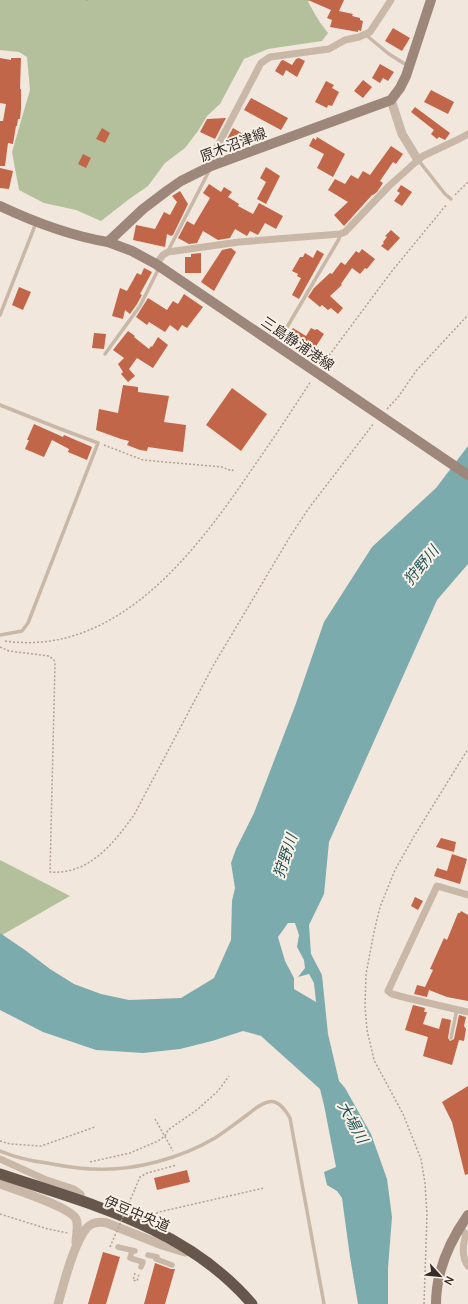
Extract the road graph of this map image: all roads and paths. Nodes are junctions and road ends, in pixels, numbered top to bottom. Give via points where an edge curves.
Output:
1 (391, 0) edge
2 (431, 0) edge
3 (366, 35) junction
4 (409, 66) junction
5 (391, 100) junction
6 (468, 134) edge
7 (418, 160) junction
8 (212, 166) junction
9 (468, 182) edge
10 (451, 200) junction
11 (0, 206) edge
12 (37, 222) junction
13 (340, 234) junction
14 (108, 242) junction
15 (168, 252) junction
16 (158, 265) junction
17 (0, 315) edge
18 (468, 315) edge
19 (282, 334) dead end
20 (105, 354) dead end
21 (318, 374) junction
22 (0, 405) edge
23 (384, 412) dead end
24 (374, 423) dead end
25 (98, 443) junction
26 (234, 469) dead end
27 (468, 475) edge
28 (0, 635) edge
29 (0, 641) edge
30 (0, 647) edge
31 (468, 749) edge
32 (468, 895) edge
33 (458, 1009) junction
34 (468, 1012) edge
35 (451, 1038) dead end
36 (229, 1076) dead end
37 (155, 1118) dead end
38 (95, 1127) dead end
39 (165, 1136) junction
40 (0, 1141) edge
41 (0, 1151) edge
42 (176, 1156) junction
43 (0, 1160) edge
44 (178, 1165) dead end
45 (83, 1168) junction
46 (0, 1174) edge
47 (0, 1179) edge
48 (0, 1184) edge
49 (264, 1188) dead end
50 (82, 1201) junction
51 (0, 1214) edge
52 (468, 1215) edge
53 (139, 1222) junction
54 (459, 1228) junction
55 (76, 1234) junction
56 (76, 1247) junction
57 (110, 1247) dead end
58 (118, 1247) dead end
59 (185, 1252) junction
60 (148, 1254) dead end
61 (172, 1265) dead end
62 (468, 1266) edge
63 (141, 1267) joint
64 (136, 1273) dead end
65 (250, 1302) edge
66 (58, 1304) edge
67 (324, 1304) edge
68 (424, 1304) edge
69 (436, 1304) edge

1 - 3 street
2 - 4 main road
3 - 4 lane
3 - 8 street via 345,40 329,49 270,57 261,63 213,154
4 - 5 main road via 400,88
5 - 7 street via 402,134
5 - 8 main road, 原木沼津線
6 - 7 street
7 - 10 lane
7 - 13 street via 389,186 351,227
8 - 14 main road, 原木沼津線 via 168,190 143,209
8 - 15 lane
9 - 10 path
10 - 21 path via 392,271
11 - 12 main road
12 - 14 main road via 89,239
12 - 17 lane
13 - 15 street via 239,242
13 - 19 lane
14 - 16 main road, 三島静浦港線
15 - 16 street via 163,255
16 - 20 lane via 140,306
16 - 21 main road, 三島静浦港線
18 - 23 path via 416,371
21 - 27 main road, 三島静浦港線, bridge
21 - 29 path via 222,513 180,564 153,590 116,616 80,634 44,642
22 - 25 lane
24 - 30 path via 290,535 213,666 134,815 110,845 80,868 60,873 50,872 56,664 49,656 9,651
25 - 26 path via 143,460 222,467 232,471
25 - 28 lane via 28,623 22,631
31 - 68 path via 392,876 375,926 366,974 367,1030 374,1060 403,1114 420,1159 425,1183 427,1215
32 - 33 street via 438,886 388,991 407,998
33 - 34 street
33 - 35 lane
36 - 39 path via 198,1110 168,1130
37 - 39 path
38 - 40 path via 41,1146
39 - 42 path
39 - 45 path via 130,1153 87,1162
41 - 45 lane via 30,1161
42 - 45 lane via 134,1167 96,1170
42 - 67 lane via 214,1138 269,1101 285,1109 293,1130
43 - 50 street via 74,1190 80,1194
44 - 57 path, bridge via 140,1177
46 - 50 highway, 伊豆中央道
47 - 59 highway, 伊豆中央道 via 134,1225
48 - 55 street via 72,1214 76,1220
49 - 53 path via 158,1212
50 - 53 highway, 伊豆中央道
51 - 55 path via 48,1229
52 - 54 main road
53 - 65 highway, 伊豆中央道 via 194,1252 223,1274
54 - 62 street via 466,1234 463,1252 464,1261
54 - 69 main road via 442,1265
55 - 56 street
56 - 59 street via 86,1228 91,1224 103,1222
56 - 66 street
58 - 63 street via 134,1251 130,1258 143,1262
59 - 65 highway, 伊豆中央道
60 - 61 street via 157,1257 156,1260
63 - 64 path via 137,1281 133,1280

